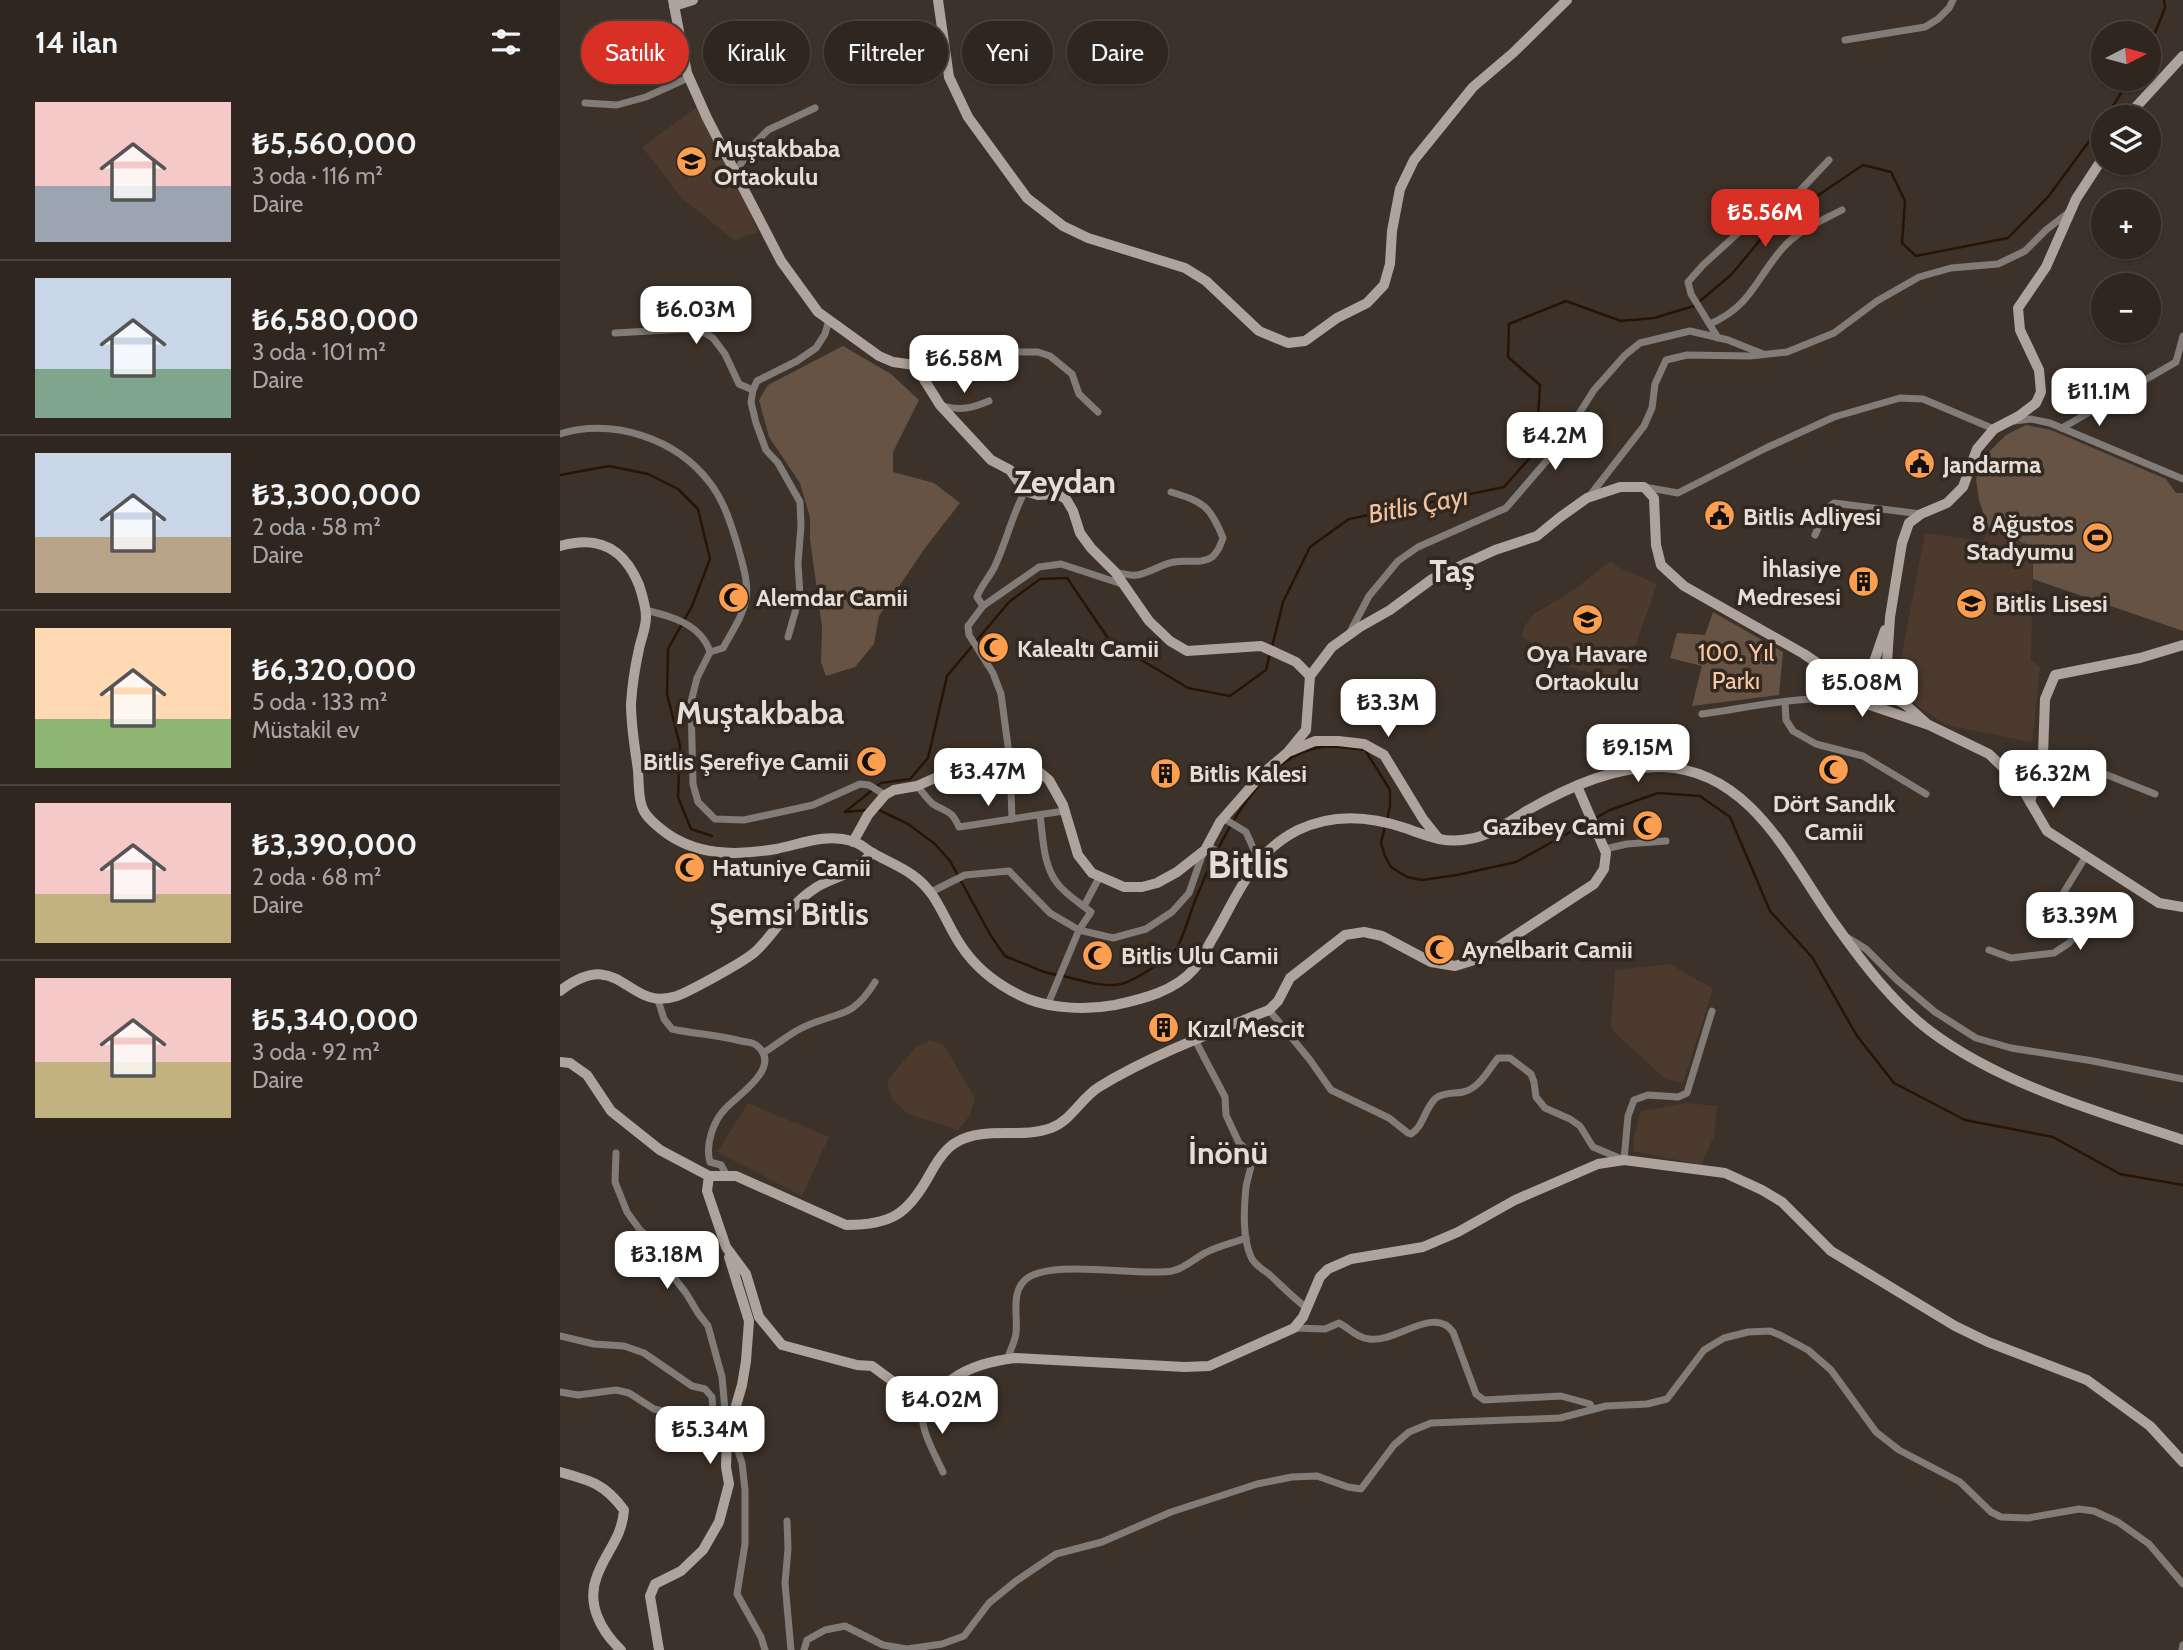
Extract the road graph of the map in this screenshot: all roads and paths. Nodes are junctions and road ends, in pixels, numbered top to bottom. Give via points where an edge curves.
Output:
1 (693, 0) edge
2 (938, 0) edge
3 (1567, 0) edge
4 (1953, 0) edge
5 (673, 3) edge
6 (1845, 40) dead end
7 (2183, 56) edge
8 (690, 78) junction
9 (585, 103) dead end
10 (2138, 105) edge
11 (816, 108) dead end
12 (1829, 160) dead end
13 (736, 171) junction
14 (2092, 175) edge
15 (1842, 209) dead end
16 (2071, 211) junction
17 (829, 320) junction
18 (1710, 324) junction
19 (615, 333) dead end
20 (2183, 336) edge
21 (1718, 338) junction
22 (1764, 355) junction
23 (915, 365) junction
24 (752, 390) junction
25 (989, 401) dead end
26 (940, 405) junction
27 (1098, 412) dead end
28 (2008, 422) junction
29 (2062, 428) junction
30 (1994, 429) junction
31 (560, 434) edge
32 (2183, 479) edge
33 (1643, 487) junction
34 (1025, 491) junction
35 (1171, 492) dead end
36 (1587, 498) junction
37 (1921, 514) junction
38 (1815, 535) dead end
39 (562, 542) edge
40 (1115, 572) junction
41 (1125, 586) junction
42 (982, 606) junction
43 (645, 610) junction
44 (1890, 617) junction
45 (1349, 635) junction
46 (788, 637) dead end
47 (2183, 645) edge
48 (710, 652) junction
49 (1823, 667) junction
50 (1310, 676) junction
51 (1866, 685) junction
52 (1885, 693) junction
53 (1861, 702) junction
54 (1785, 703) junction
55 (1879, 709) junction
56 (1702, 715) dead end
57 (1929, 725) junction
58 (1288, 752) junction
59 (2043, 755) junction
60 (1010, 761) junction
61 (917, 786) junction
62 (1577, 786) junction
63 (882, 794) junction
64 (1926, 794) dead end
65 (2155, 794) dead end
66 (2030, 802) junction
67 (1065, 811) junction
68 (1040, 815) junction
69 (1012, 819) junction
70 (1225, 819) junction
71 (1439, 839) junction
72 (1666, 841) dead end
73 (853, 842) junction
74 (1208, 848) junction
75 (1605, 849) junction
76 (873, 853) junction
77 (2086, 856) junction
78 (1259, 861) junction
79 (1250, 873) junction
80 (1099, 878) junction
81 (931, 892) junction
82 (1084, 906) junction
83 (2183, 907) edge
84 (1079, 930) junction
85 (1844, 935) junction
86 (1989, 950) dead end
87 (876, 982) dead end
88 (560, 990) edge
89 (658, 1000) junction
90 (1048, 1004) junction
91 (1269, 1010) junction
92 (1712, 1012) dead end
93 (1195, 1040) junction
94 (763, 1053) junction
95 (560, 1062) edge
96 (2183, 1079) edge
97 (2183, 1140) edge
98 (616, 1153) dead end
99 (1624, 1160) junction
100 (709, 1176) junction
101 (727, 1176) junction
102 (1246, 1238) junction
103 (726, 1247) junction
104 (1307, 1308) junction
105 (1294, 1328) junction
106 (560, 1336) edge
107 (1007, 1359) junction
108 (560, 1392) edge
109 (924, 1399) junction
110 (1593, 1409) junction
111 (714, 1425) junction
112 (727, 1437) junction
113 (2183, 1462) edge
114 (560, 1472) edge
115 (943, 1472) dead end
116 (788, 1521) dead end
117 (2183, 1584) edge
118 (621, 1650) edge
119 (659, 1650) edge
120 (765, 1650) edge
121 (791, 1650) edge
122 (804, 1650) edge

1 - 5 street
2 - 3 street via 949,78 968,117 1027,198 1088,239 1185,268 1206,281 1259,331 1288,343 1306,341 1367,303 1384,285 1400,189 1414,160 1473,87
4 - 6 street via 1925,27
5 - 8 street
7 - 10 street
8 - 9 street via 617,105
8 - 13 street
11 - 13 street via 768,130
12 - 18 street via 1795,196 1748,224 1688,282
13 - 17 street via 781,261
14 - 16 street
15 - 18 street via 1782,248 1743,304
16 - 22 street via 2025,251 1998,264 1951,268 1919,277 1834,333 1787,352
16 - 28 street via 2046,267 2018,308 2020,330 2039,370 2041,392 2036,403
17 - 23 street via 879,356
17 - 24 street via 816,348 757,381
18 - 21 street
19 - 24 street via 686,329 705,333 725,354 739,384
20 - 29 street via 2176,362
21 - 22 street
21 - 45 street via 1690,331 1640,343 1625,355 1594,390 1556,450 1506,508 1418,547 1398,561 1368,596
22 - 36 street via 1687,355 1666,360 1644,426
23 - 26 street
23 - 27 street via 1038,352 1072,374 1079,394
24 - 46 street via 751,402 766,450 800,502 800,595
25 - 26 street via 957,410
26 - 34 street via 991,460 1010,470
28 - 29 street via 2031,419
28 - 30 street
29 - 32 street
30 - 33 street via 1923,400 1900,398 1834,417 1678,493
30 - 37 street via 1977,449 1963,487 1947,503
31 - 48 street via 602,427 631,431 693,464 711,484 731,525 746,577 746,600 723,648
33 - 36 street via 1620,487
33 - 49 street via 1654,498 1661,565 1684,586
34 - 40 street via 1066,499 1080,533
34 - 42 street via 977,597
35 - 40 street via 1195,499 1209,510 1223,538 1219,549 1210,558 1168,563 1141,575
36 - 45 street via 1537,536 1432,579
37 - 38 street via 1834,503
37 - 44 street via 1909,523 1902,543
39 - 43 street via 609,547 623,557 642,593
40 - 41 street
41 - 42 street via 1060,564 1040,567
41 - 50 street via 1149,621 1187,651 1261,646 1283,654
42 - 60 street via 968,626 969,635 1001,694
43 - 48 street via 675,617 707,642
43 - 73 street via 631,704 642,808 648,817 674,839 720,853 751,853 831,837
44 - 51 street
44 - 52 street
45 - 50 street via 1332,647
47 - 59 street via 2055,675 2045,699
48 - 63 street via 691,702 693,784 698,802 715,819 744,820 813,805 860,784
49 - 51 street
49 - 53 street
50 - 58 street via 1306,730
51 - 52 street
51 - 53 street
52 - 55 street
52 - 57 street
53 - 54 street via 1842,698
53 - 55 street
54 - 56 street
54 - 64 street via 1786,720 1793,731 1816,744 1863,756
55 - 57 street
57 - 66 street via 1989,754 2019,783
58 - 70 street via 1262,774
58 - 71 street via 1315,741 1338,741 1364,744 1384,755
59 - 65 street via 2072,761
59 - 66 street
60 - 61 street via 953,770
60 - 67 street via 1037,770 1049,780
60 - 69 street
61 - 63 street
61 - 69 street via 934,804 946,809 959,827
62 - 71 street via 1485,836 1463,841
62 - 75 street
62 - 85 street via 1647,767 1670,767 1714,780 1768,825
63 - 73 street
66 - 77 street via 2047,831
67 - 68 street
67 - 80 street via 1078,855
68 - 69 street
68 - 82 street via 1052,874 1058,885
70 - 74 street
70 - 78 street via 1246,832
71 - 78 street via 1394,824 1345,818 1312,824 1276,843
72 - 75 street
73 - 76 street
74 - 79 street
74 - 80 street via 1157,883 1125,887
74 - 84 street via 1189,893 1172,912 1146,929 1113,938
75 - 91 street via 1604,869 1594,884 1480,958 1455,966 1430,962 1382,936 1364,932 1345,935 1290,978
76 - 81 street via 905,868
76 - 89 street via 793,905 755,952 678,996
77 - 83 street via 2159,903
77 - 86 street via 2064,892 2078,919 2078,932 2069,943 2054,953 2011,958
78 - 79 street
79 - 90 street via 1195,969 1170,987 1099,1008
80 - 82 street
81 - 84 street via 965,875 1009,871 1051,913
81 - 90 street via 962,947 982,971 1004,987
82 - 84 street via 1091,912
84 - 90 street
85 - 96 street via 1866,949 1935,1012 1976,1038
85 - 97 street via 1904,1009 1953,1047 2051,1094
87 - 94 street via 855,1008 804,1026
88 - 89 street via 576,979 606,974
89 - 94 street via 672,1029 755,1044
91 - 93 street
91 - 99 street via 1331,1090 1389,1118 1408,1133 1418,1129 1434,1100 1477,1085 1498,1058 1510,1058 1531,1074 1536,1097 1545,1108 1580,1126 1593,1147
92 - 99 street via 1687,1093 1634,1100
93 - 101 street via 1096,1089 1053,1127 1032,1133 977,1135 956,1142 937,1161 919,1195 904,1211 884,1221 846,1225 745,1179
93 - 102 street via 1225,1097 1226,1115 1240,1143 1253,1155 1247,1183
94 - 101 street via 760,1077 725,1108 709,1138 710,1162 721,1165
95 - 100 street via 587,1075 611,1111 660,1150
98 - 112 street via 615,1182 627,1212 653,1241 708,1326 722,1377
99 - 104 street via 1573,1174 1423,1247 1351,1259 1328,1269
99 - 113 street via 1725,1173 1762,1190 1782,1202 1831,1251 1955,1326 2087,1380 2150,1426
100 - 101 street
100 - 103 street via 707,1191
102 - 104 street via 1251,1259
102 - 107 street via 1208,1251 1177,1270 1049,1269 1034,1275 1023,1282 1016,1299 1016,1336
103 - 109 street via 746,1274 759,1317 782,1345 872,1366
103 - 112 street via 748,1321 742,1385
104 - 105 street
105 - 107 street via 1209,1366
105 - 110 street via 1325,1329 1339,1323 1371,1340 1441,1322 1453,1332 1479,1398 1561,1396 1590,1404
106 - 111 street via 644,1353 692,1386 705,1389 712,1397
107 - 109 street via 968,1369 937,1395
108 - 111 street via 578,1395 616,1390 654,1409
109 - 115 street via 922,1421
110 - 117 street via 1667,1399 1704,1350 1724,1338 1770,1331 1808,1350 1831,1370 1876,1433 1961,1482 1991,1512 2028,1518 2079,1509 2094,1511 2149,1544
110 - 122 street via 1560,1418 1431,1423 1409,1432 1394,1445 1361,1489 1317,1476 1292,1477 1171,1512 1102,1542 1056,1554 989,1603 964,1636 942,1644 907,1649 883,1645 845,1626 807,1640
111 - 112 street
112 - 119 street via 729,1484 719,1522 703,1550 681,1571 655,1584 650,1596
112 - 120 street via 737,1448 745,1490 745,1544 737,1594
114 - 118 street via 587,1479 611,1493 624,1510 622,1526 596,1577 593,1596 599,1624
116 - 121 street via 785,1583

